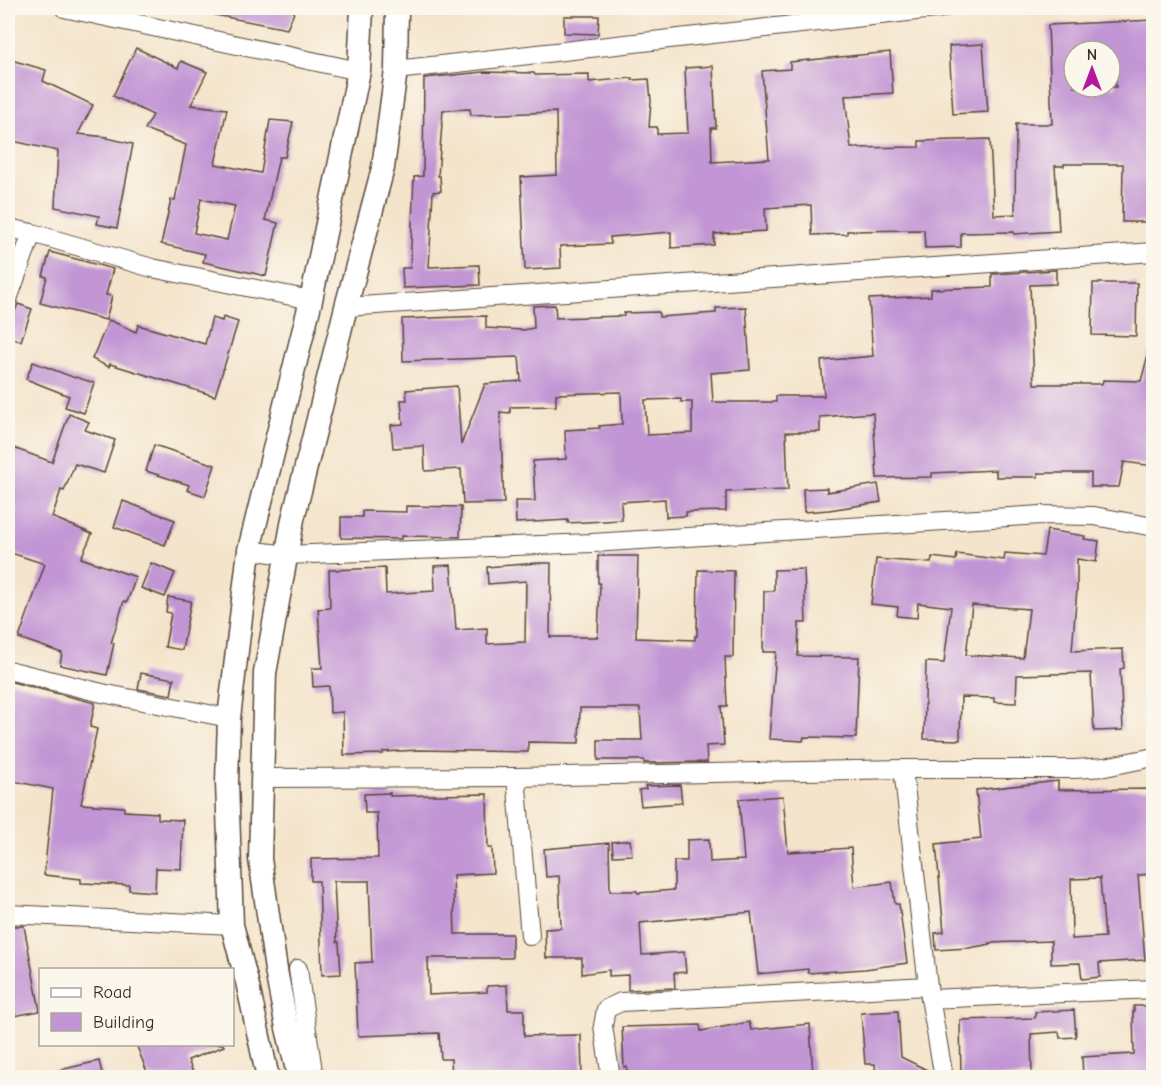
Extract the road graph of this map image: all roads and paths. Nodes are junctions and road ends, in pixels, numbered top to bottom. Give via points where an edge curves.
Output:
1 (64, 8) edge
2 (362, 8) edge
3 (397, 8) edge
4 (943, 8) edge
5 (396, 70) junction
6 (359, 71) junction
7 (8, 228) edge
8 (32, 233) junction
9 (1154, 252) edge
10 (8, 299) edge
11 (311, 300) junction
12 (346, 307) junction
13 (1154, 527) edge
14 (249, 550) junction
15 (286, 555) junction
16 (8, 670) edge
17 (229, 718) junction
18 (1154, 757) edge
19 (903, 770) junction
20 (516, 777) junction
21 (262, 778) junction
22 (8, 914) edge
23 (232, 926) junction
24 (530, 936) dead end
25 (298, 969) dead end
26 (1154, 989) edge
27 (929, 992) junction
28 (268, 1077) edge
29 (299, 1077) edge
30 (314, 1077) edge
31 (611, 1077) edge
32 (944, 1077) edge

1 - 6 street
2 - 6 street
3 - 5 street
4 - 5 street
5 - 12 street via 383,168
6 - 11 street
7 - 8 street
8 - 10 street
8 - 11 street via 152,268
9 - 12 street
11 - 14 street
12 - 15 street
13 - 15 street via 1094,516 1041,515 592,543
14 - 15 street
14 - 17 street
15 - 21 street via 265,673
16 - 17 street
17 - 23 street
18 - 19 street via 1074,769
19 - 20 street
19 - 27 street
20 - 21 street
20 - 24 street
21 - 29 street via 261,870 278,982
22 - 23 street
23 - 28 street
25 - 30 street
26 - 27 street
27 - 31 street via 621,1002 606,1009 603,1026
27 - 32 street

